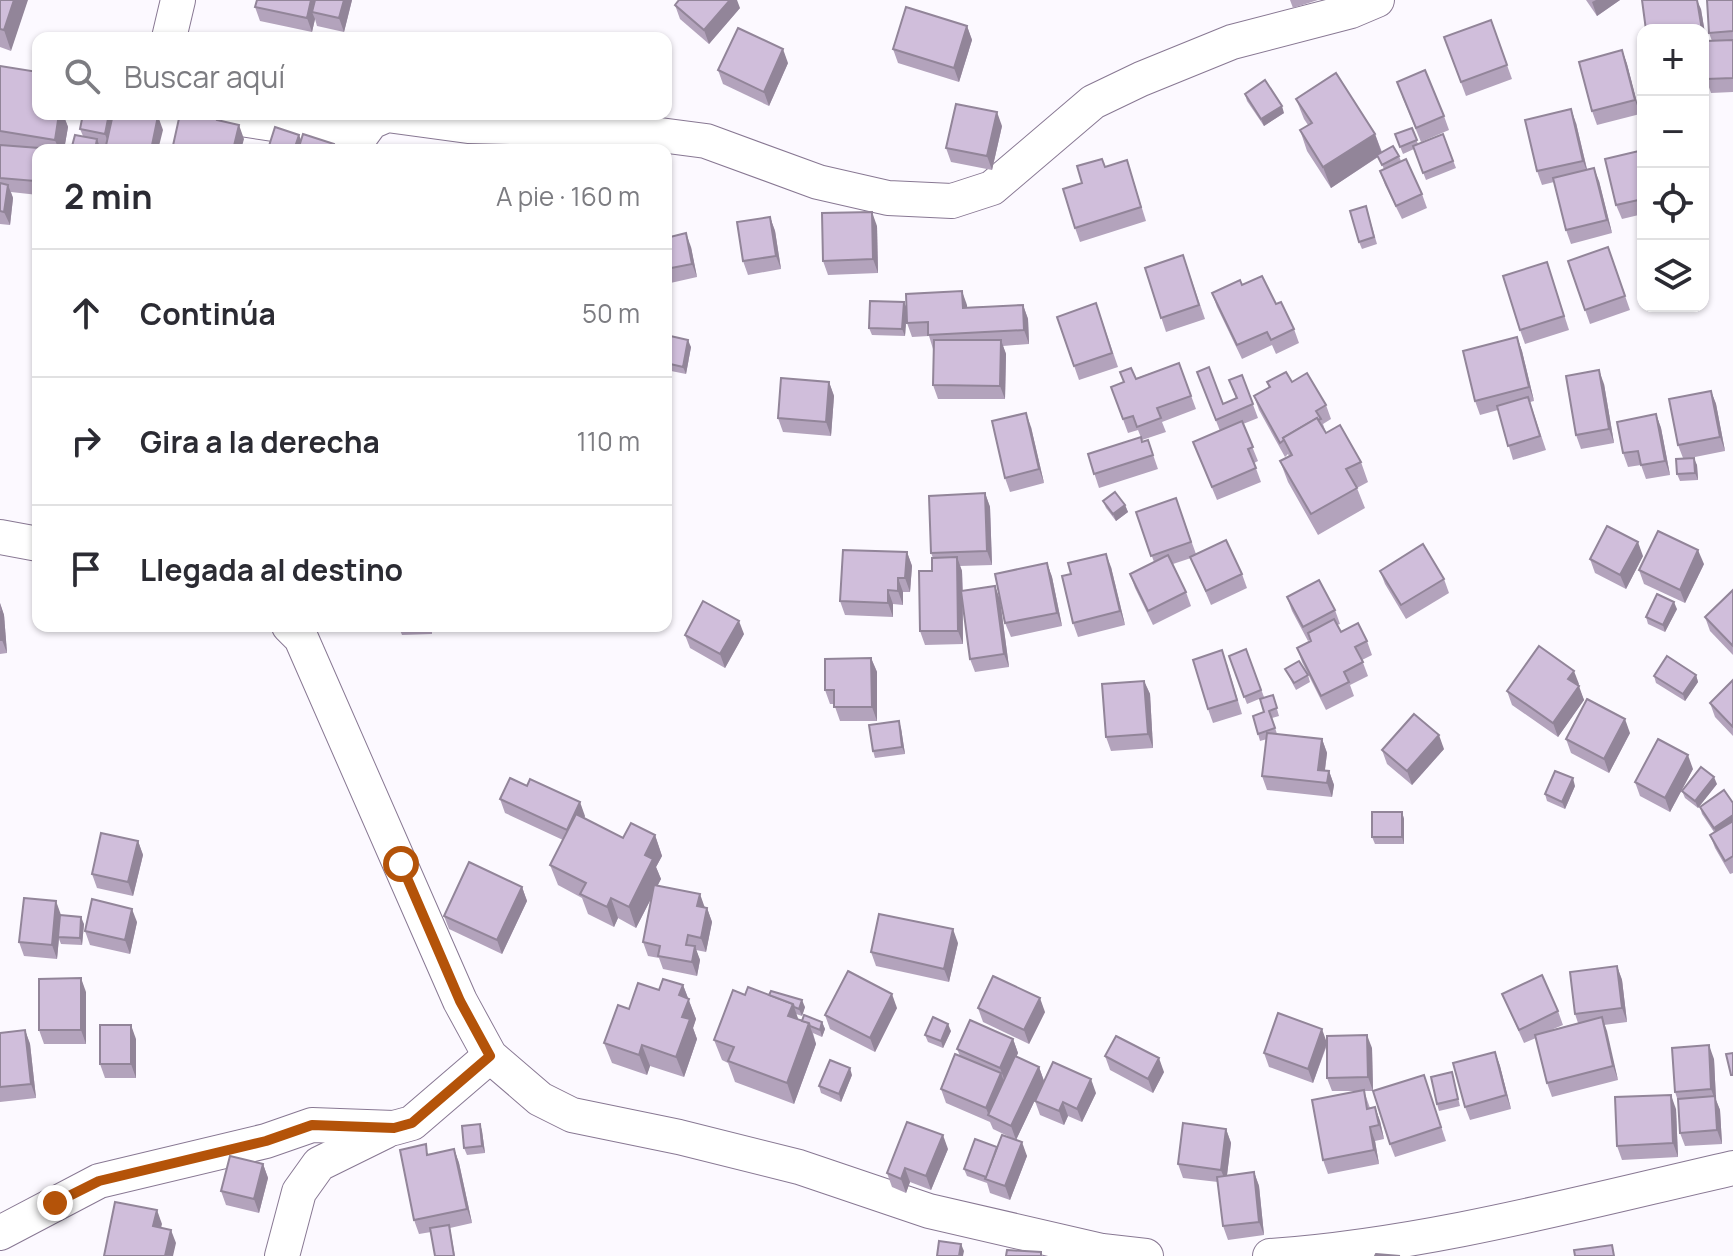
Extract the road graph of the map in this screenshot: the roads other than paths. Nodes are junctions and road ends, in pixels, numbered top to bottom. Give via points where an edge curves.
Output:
1 (178, 0) edge
2 (1377, 0) edge
3 (170, 32) edge
4 (238, 120) edge
5 (376, 120) edge
6 (424, 120) edge
7 (358, 144) edge
8 (0, 537) edge
9 (32, 543) edge
10 (295, 632) edge
11 (490, 1056) junction
12 (394, 1128) junction
13 (1733, 1168) edge
14 (0, 1233) edge
15 (282, 1256) edge
16 (1146, 1256) edge
17 (1270, 1256) edge

1 - 3 street
2 - 6 street via 1232,42 1141,79 1093,102 992,188 952,201 888,198 818,182 706,141 622,130
4 - 7 street
5 - 7 street
8 - 9 street
10 - 11 street via 460,1001
11 - 12 street via 412,1123
11 - 16 street via 540,1099 572,1115 799,1167 929,1211 1102,1251
12 - 14 street via 312,1125 99,1181
12 - 15 street via 319,1164 299,1192
13 - 17 street via 1472,1226 1340,1251

